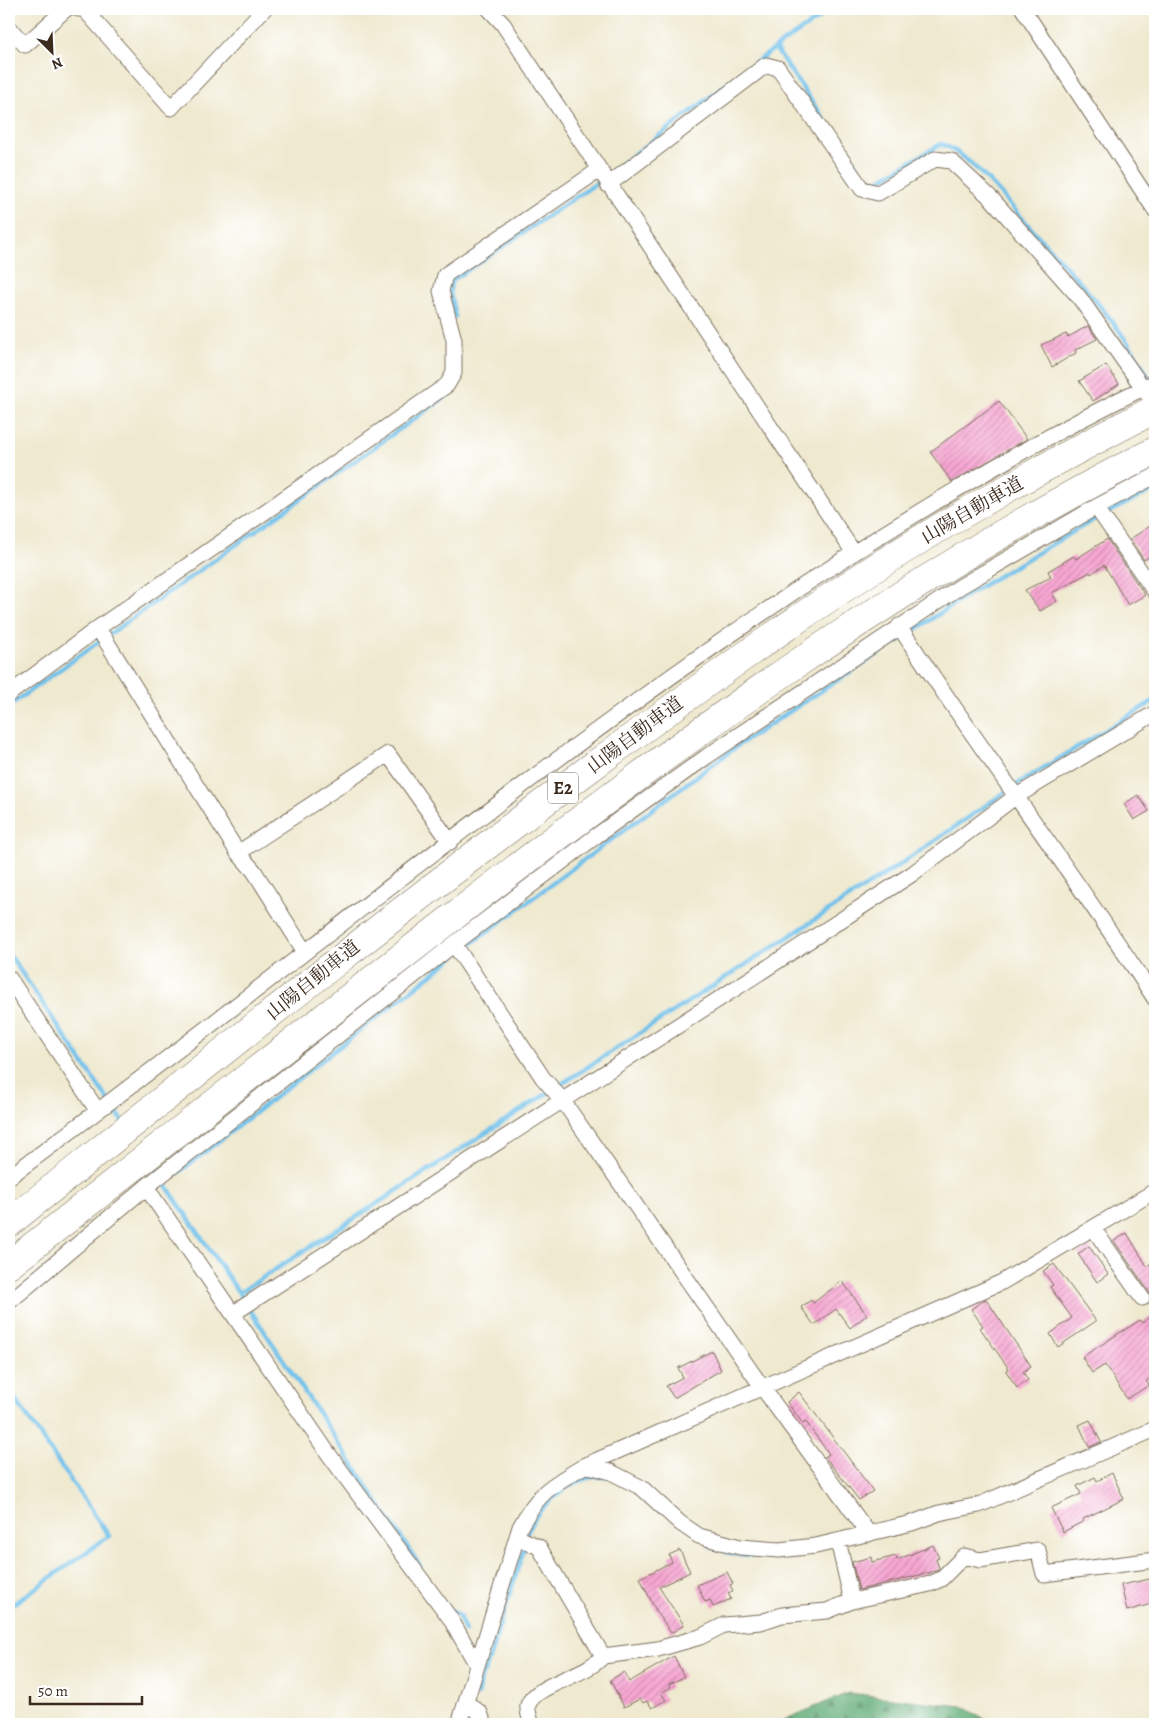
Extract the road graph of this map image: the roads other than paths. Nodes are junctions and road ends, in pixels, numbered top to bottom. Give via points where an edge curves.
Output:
1 (66, 9) edge
2 (78, 9) edge
3 (264, 9) edge
4 (489, 9) edge
5 (1023, 9) edge
6 (9, 28) edge
7 (604, 178) junction
8 (1155, 210) edge
9 (1152, 394) edge
10 (1155, 451) edge
11 (1155, 476) edge
12 (1100, 513) junction
13 (854, 553) junction
14 (1155, 592) edge
15 (903, 633) junction
16 (102, 635) junction
17 (9, 694) edge
18 (1155, 712) edge
19 (1011, 792) junction
20 (450, 842) junction
21 (238, 853) junction
22 (458, 951) junction
23 (305, 952) junction
24 (9, 978) edge
25 (1155, 999) edge
26 (557, 1094) junction
27 (100, 1107) junction
28 (9, 1177) edge
29 (150, 1184) junction
30 (1155, 1191) edge
31 (47, 1192) junction
32 (9, 1206) edge
33 (9, 1223) edge
34 (1093, 1228) junction
35 (9, 1265) edge
36 (1142, 1298) dead end
37 (9, 1302) edge
38 (242, 1307) junction
39 (762, 1387) junction
40 (1155, 1429) edge
41 (586, 1465) junction
42 (868, 1534) junction
43 (522, 1539) junction
44 (839, 1545) junction
45 (1155, 1560) edge
46 (852, 1601) junction
47 (603, 1656) junction
48 (477, 1665) junction
49 (466, 1702) junction
50 (459, 1724) edge
51 (484, 1724) edge
52 (532, 1724) edge

1 - 6 street via 25,45
2 - 3 street via 84,9 171,108
4 - 7 street via 503,24
5 - 8 street
7 - 9 street via 766,65 778,68 862,189 878,193 935,160 951,161 991,198 1080,297
7 - 13 street
7 - 16 street via 445,275 441,291 454,340 454,373 447,385
9 - 13 street via 976,477
9 - 31 highway, 山陽自動車道 / E2 via 871,571 713,677 364,940
10 - 35 highway, 山陽自動車道 / E2 via 1038,514 885,605 718,718 534,854
11 - 12 street
12 - 14 street
12 - 15 street via 961,586
13 - 20 street via 734,632
15 - 19 street
15 - 22 street via 698,763 596,836
16 - 17 street
16 - 21 street
18 - 19 street
19 - 25 street
19 - 26 street via 912,874
20 - 21 street via 388,754
20 - 23 street
21 - 23 street via 254,870
22 - 26 street
22 - 29 street
23 - 27 street
24 - 27 street
26 - 38 street
26 - 39 street
27 - 28 street
29 - 37 street
29 - 38 street
30 - 34 street
31 - 32 highway
31 - 33 highway, 山陽自動車道 / E2
34 - 36 street
34 - 39 street via 1002,1282
38 - 48 street via 330,1456 450,1618
39 - 41 street
39 - 42 street
40 - 42 street via 980,1505 939,1513
41 - 43 street via 553,1485 533,1504
41 - 44 street via 611,1472 642,1488 699,1536 740,1547 779,1550
42 - 44 street
43 - 47 street via 539,1547
43 - 48 street
44 - 46 street
45 - 46 street via 1044,1574 1038,1550 980,1560 964,1556 930,1584
46 - 47 street via 827,1611 724,1625 700,1637 658,1650
47 - 52 street via 575,1676 534,1697 528,1705
48 - 49 street
49 - 50 street
49 - 51 street via 480,1713

